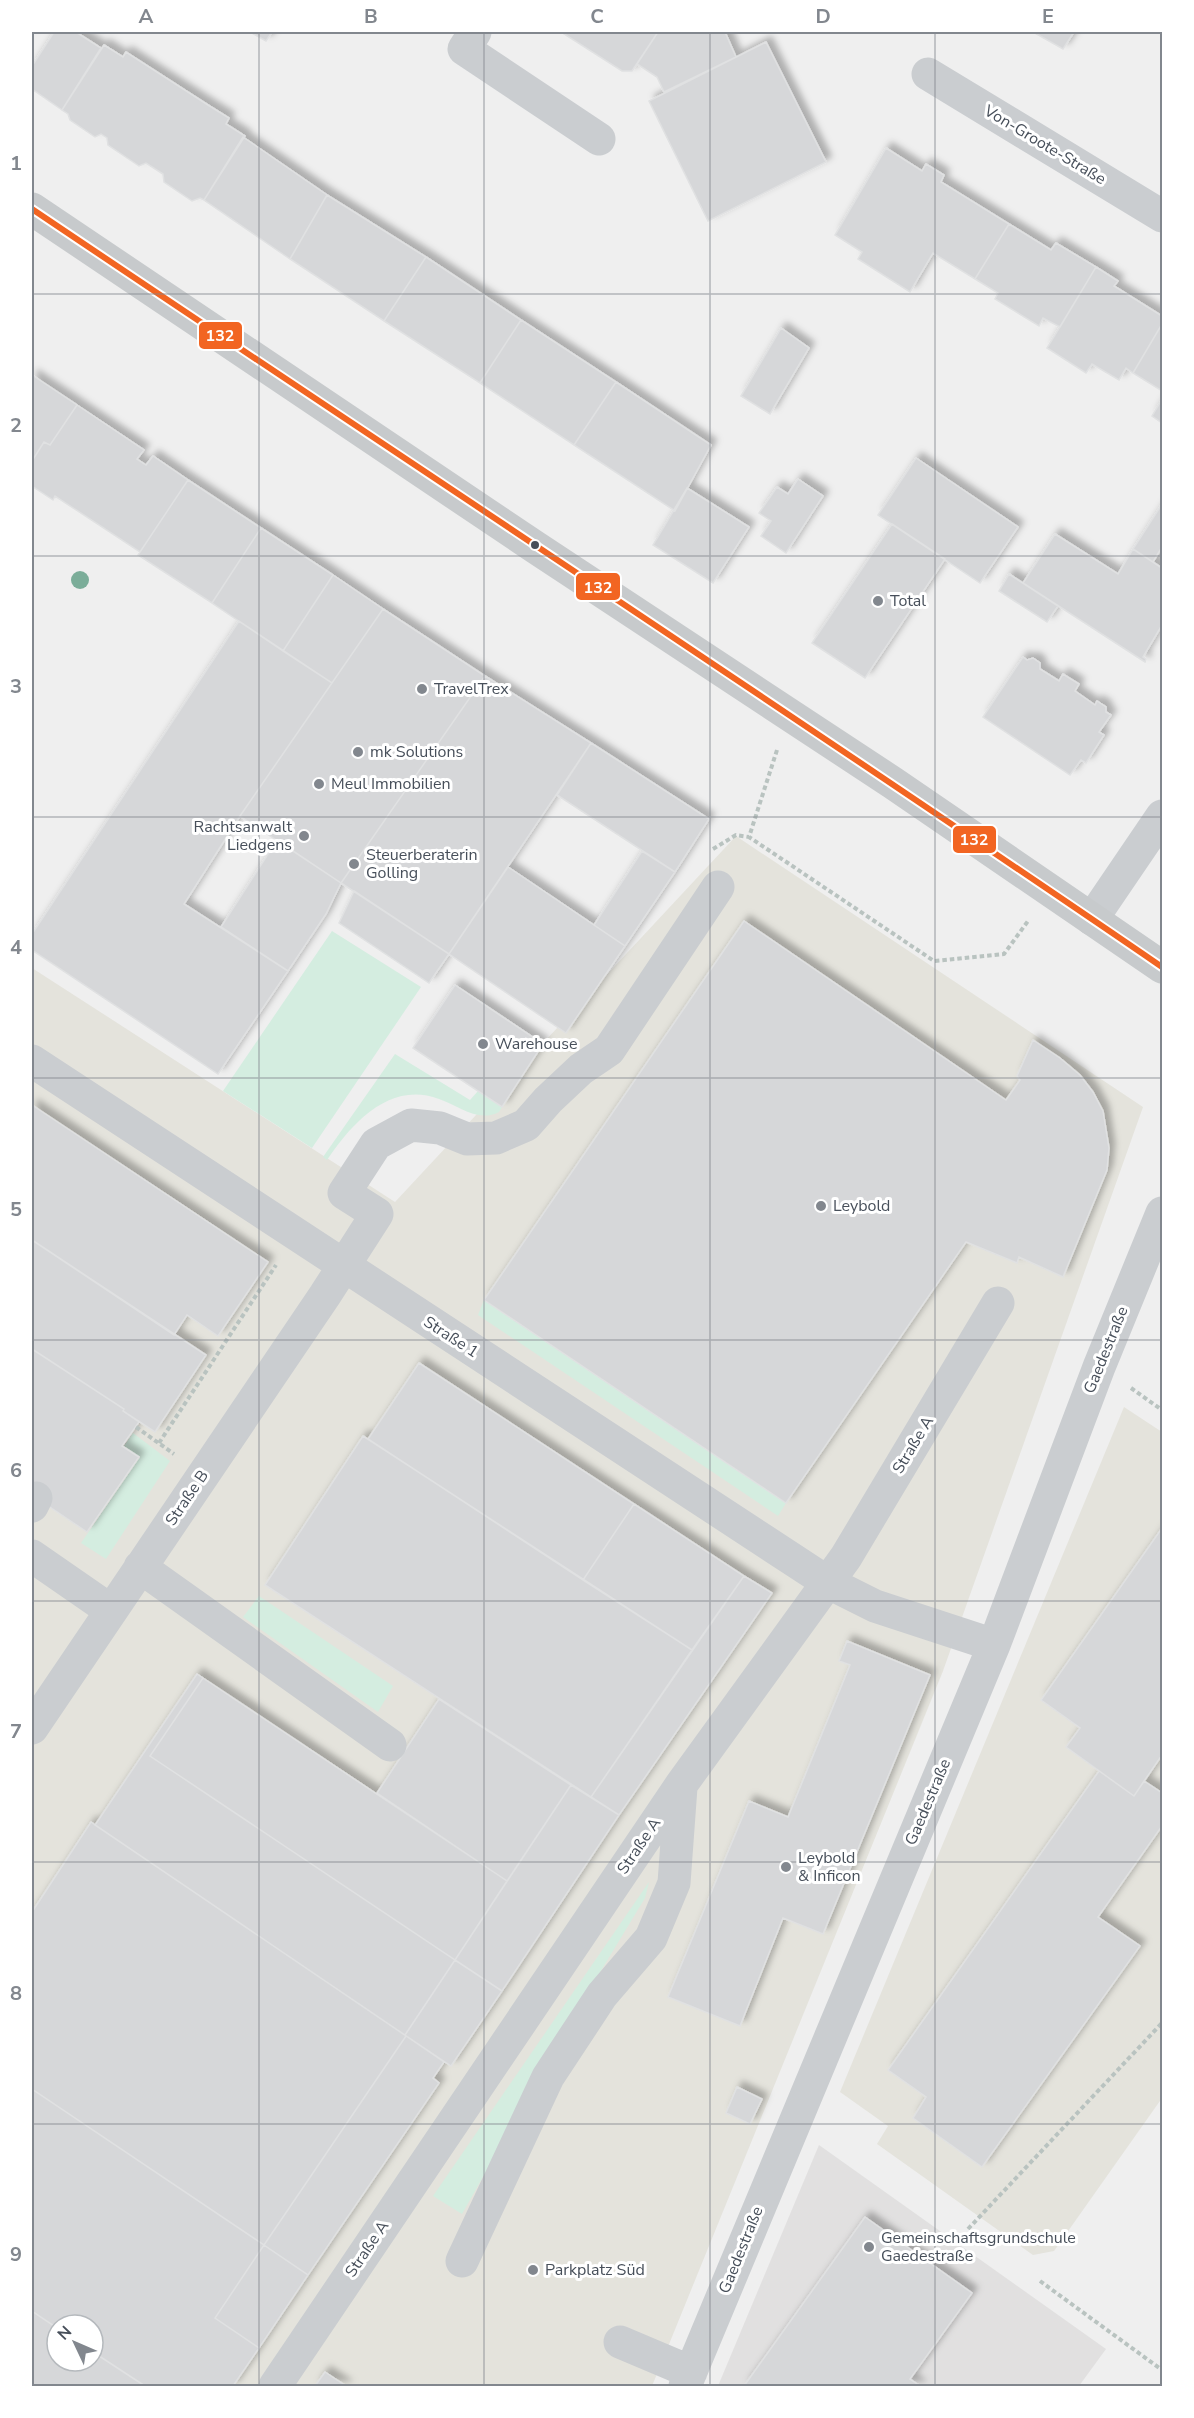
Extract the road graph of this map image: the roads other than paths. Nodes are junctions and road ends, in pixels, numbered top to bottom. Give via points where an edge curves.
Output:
1 (475, 32) edge
2 (928, 74) dead end
3 (599, 139) dead end
4 (32, 209) edge
5 (1162, 216) edge
6 (1162, 816) edge
7 (718, 887) dead end
8 (1092, 919) junction
9 (1162, 967) edge
10 (32, 1061) edge
11 (1162, 1214) edge
12 (343, 1267) junction
13 (998, 1303) dead end
14 (32, 1556) edge
15 (140, 1567) junction
16 (827, 1582) junction
17 (110, 1610) junction
18 (994, 1645) junction
19 (32, 1728) edge
20 (390, 1745) dead end
21 (681, 1785) junction
22 (462, 2261) dead end
23 (620, 2342) dead end
24 (688, 2379) edge
25 (275, 2386) edge

1 - 3 street via 464,49
2 - 5 street, Von-Groote-Straße
4 - 8 main road
6 - 8 street
7 - 12 street, Straße B via 609,1050 581,1069 526,1125 496,1138 467,1139 440,1128 411,1125 376,1144 344,1193 377,1214
8 - 9 main road
10 - 12 street, Straße 1
11 - 18 street, Gaedestraße via 1094,1378
12 - 15 street, Straße B
12 - 16 street, Straße 1
13 - 16 street, Straße A via 846,1557
14 - 17 street
15 - 17 street, Straße B
15 - 20 street
16 - 18 street, Straße 1 via 875,1606
16 - 21 street, Straße A
17 - 19 street, Straße B
18 - 24 street, Gaedestraße
21 - 22 street via 674,1882 651,1938 602,1995 548,2077
21 - 25 street, Straße A
23 - 24 street

